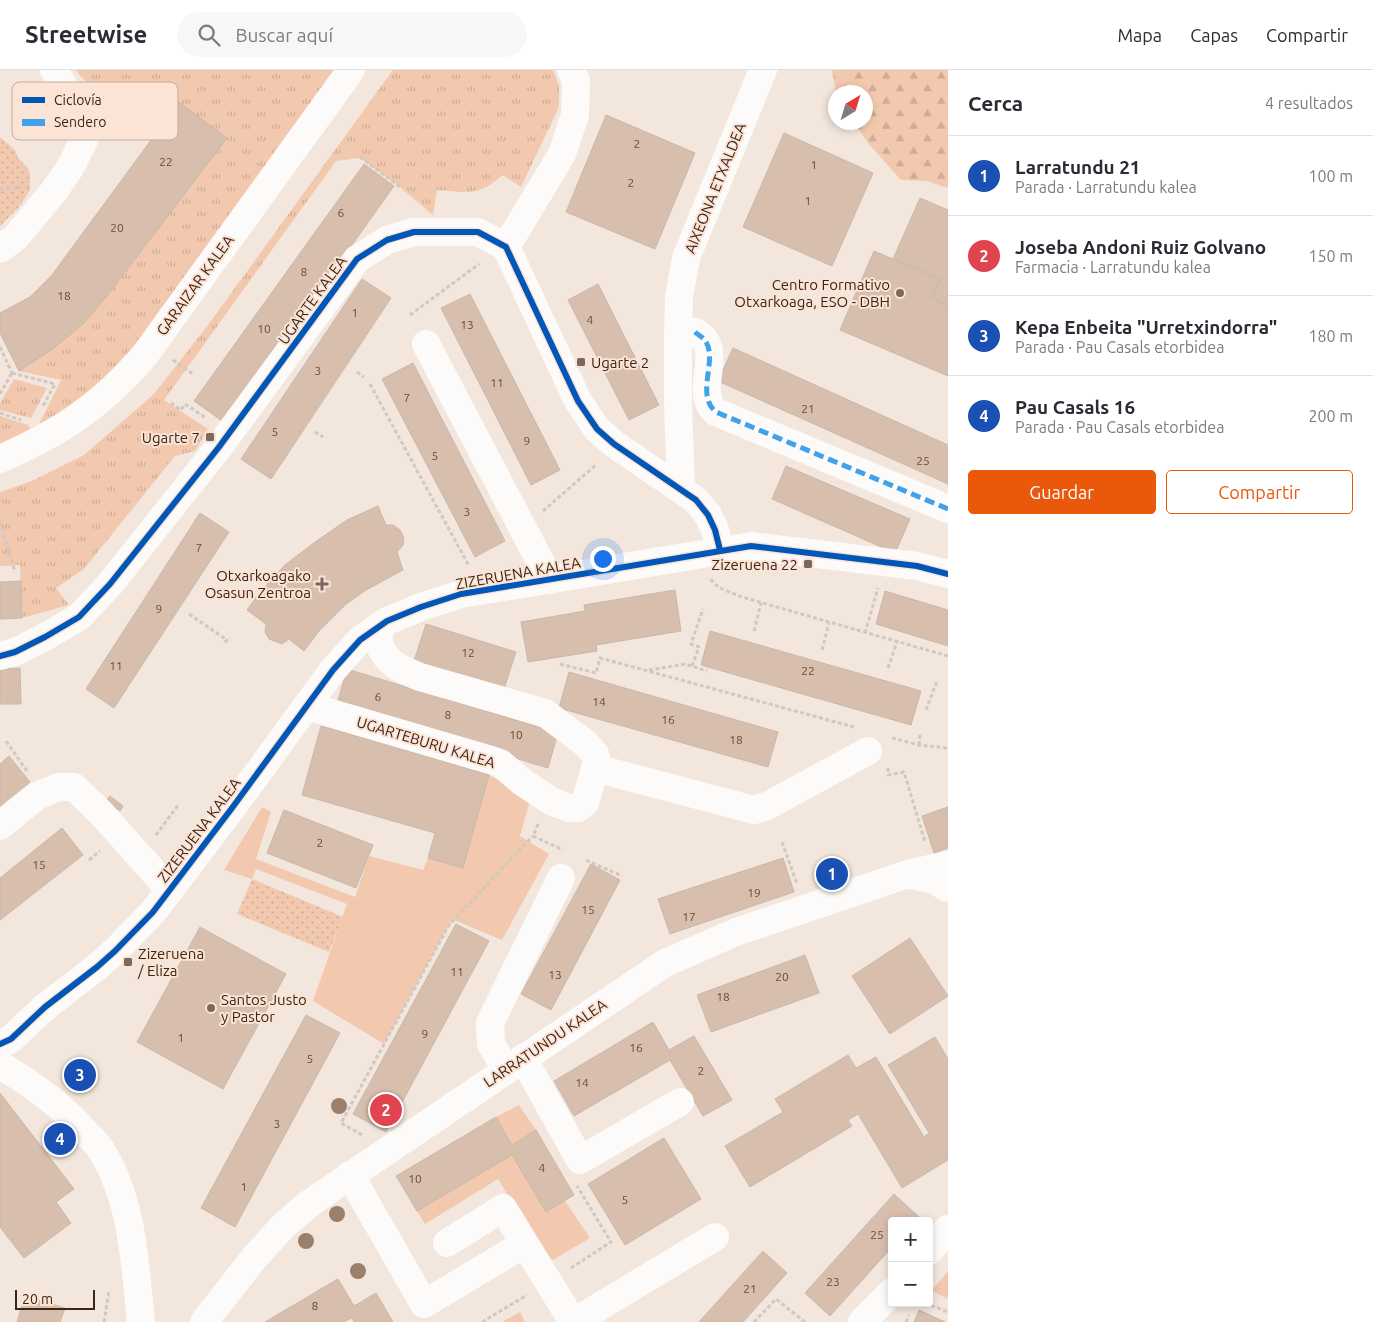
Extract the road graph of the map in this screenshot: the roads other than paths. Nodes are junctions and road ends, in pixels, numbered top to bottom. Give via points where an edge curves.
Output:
1 (54, 70) edge
2 (351, 70) edge
3 (570, 70) edge
4 (762, 70) edge
5 (61, 82) edge
6 (84, 140) edge
7 (506, 247) junction
8 (0, 249) edge
9 (694, 332) dead end
10 (426, 344) dead end
11 (0, 459) edge
12 (681, 489) junction
13 (948, 509) edge
14 (714, 562) junction
15 (948, 574) edge
16 (550, 580) junction
17 (380, 626) junction
18 (0, 656) edge
19 (307, 706) junction
20 (880, 751) road end
21 (595, 768) junction
22 (0, 826) edge
23 (938, 858) edge
24 (908, 874) junction
25 (561, 878) dead end
26 (948, 888) edge
27 (170, 890) junction
28 (6, 1042) edge
29 (515, 1064) junction
30 (11, 1072) edge
31 (680, 1102) dead end
32 (350, 1175) junction
33 (948, 1229) edge
34 (715, 1237) dead end
35 (447, 1243) dead end
36 (524, 1244) junction
37 (933, 1246) edge
38 (888, 1296) edge
39 (146, 1318) edge
40 (204, 1322) edge
41 (573, 1322) edge
42 (862, 1322) edge

1 - 5 street
2 - 11 street, GARAIZAR KALEA via 124,380 65,427
3 - 7 street via 576,81 575,115 562,154
4 - 12 street, AIXEONA ETXALDEA via 686,258 678,334
6 - 8 street via 54,191 16,237
7 - 12 street via 578,401 597,430
7 - 18 street, UGARTE KALEA via 478,232 414,232 387,240 357,259 219,447 110,584 79,617 46,637
9 - 13 street via 708,348 706,382 710,407 716,412
10 - 16 street, ZIZERUENA KALEA
12 - 14 street via 696,500 715,530
14 - 15 street, ZIZERUENA KALEA via 751,546 916,566
14 - 16 street, ZIZERUENA KALEA via 675,560
16 - 17 street, ZIZERUENA KALEA via 461,594 421,606
17 - 19 street, ZIZERUENA KALEA via 360,640
17 - 21 street via 379,644 389,660 401,670 545,713 595,754
19 - 21 street, UGARTEBURU KALEA via 491,760 551,801 569,808 578,808 585,803
19 - 27 street, ZIZERUENA KALEA
20 - 21 street via 754,810
22 - 27 street via 43,793 58,787 74,787
23 - 24 street, LARRATUNDU KALEA
24 - 26 street via 934,880
24 - 29 street, LARRATUNDU KALEA via 736,932 665,963
25 - 29 street via 490,1023 492,1044
27 - 28 street, ZIZERUENA KALEA via 115,951 45,1006
28 - 30 street via 13,1061
29 - 31 street via 580,1160
29 - 32 street, LARRATUNDU KALEA
30 - 39 street via 51,1099 101,1149 120,1188 128,1216
32 - 36 street via 424,1304
32 - 40 street, LARRATUNDU KALEA via 310,1202 283,1226
33 - 37 street
34 - 41 street
35 - 36 street via 503,1208
36 - 41 street
38 - 42 street

